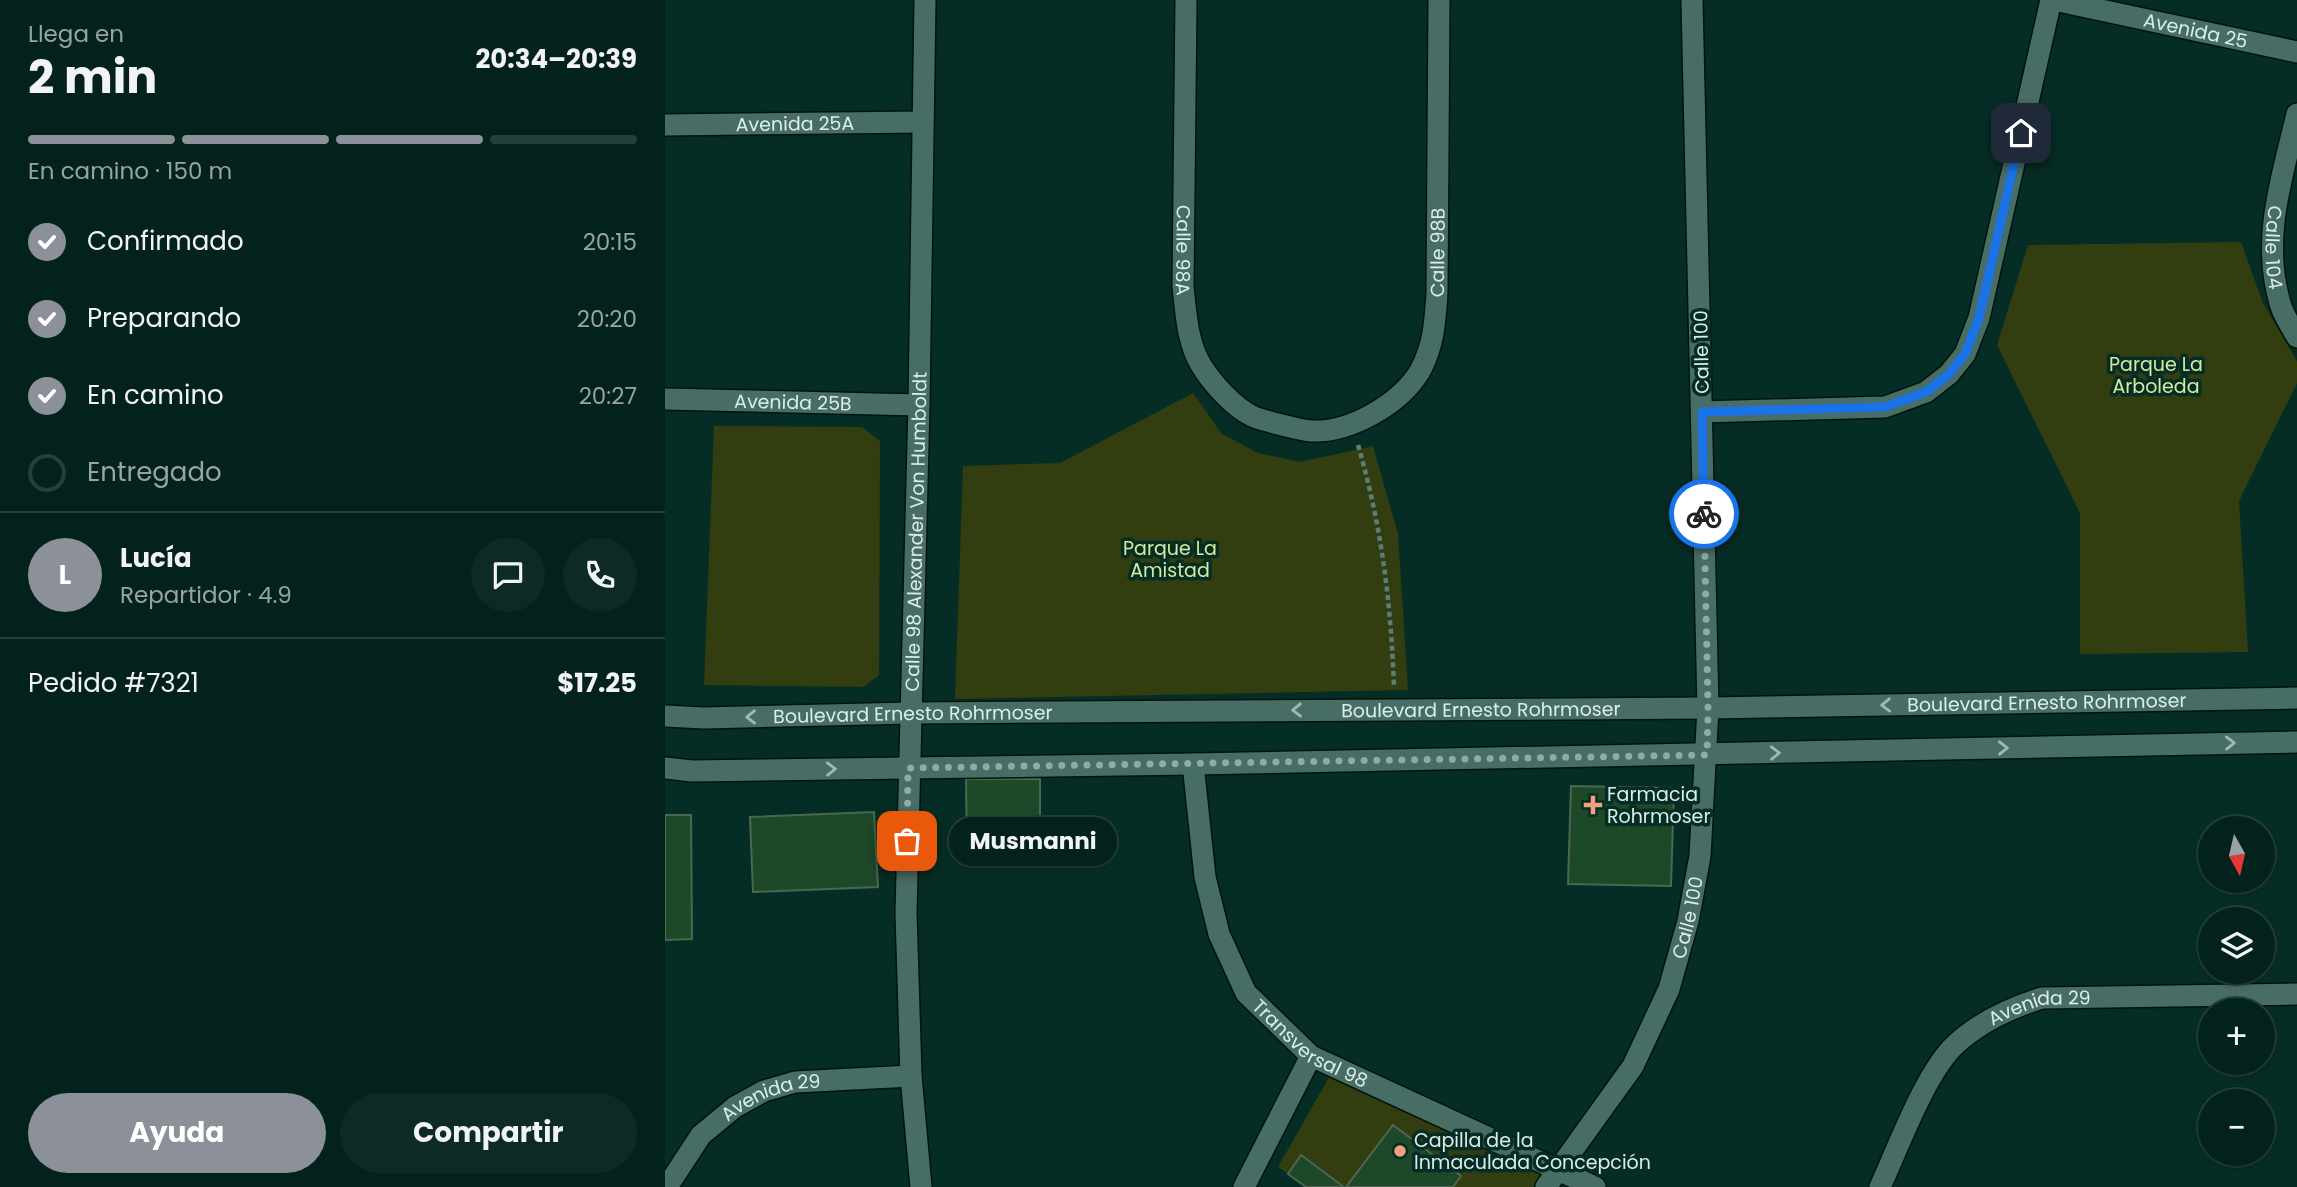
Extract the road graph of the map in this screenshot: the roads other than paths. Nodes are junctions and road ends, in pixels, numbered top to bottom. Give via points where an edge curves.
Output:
1 (925, 0) edge
2 (1187, 0) edge
3 (1439, 0) edge
4 (1692, 0) edge
5 (2052, 0) edge
6 (2297, 52) edge
7 (2297, 114) edge
8 (923, 122) junction
9 (665, 125) edge
10 (2297, 337) edge
11 (665, 399) edge
12 (919, 405) junction
13 (1702, 412) junction
14 (1311, 431) joint
15 (2297, 698) edge
16 (1708, 708) junction
17 (910, 713) junction
18 (665, 716) edge
19 (2297, 742) edge
20 (1707, 755) junction
21 (1193, 764) junction
22 (665, 768) edge
23 (908, 768) junction
24 (2297, 994) edge
25 (1311, 1056) junction
26 (911, 1076) junction
27 (1551, 1179) edge
28 (667, 1187) edge
29 (921, 1187) edge
30 (1244, 1187) edge
31 (1595, 1187) edge
32 (1880, 1187) edge

1 - 8 street, Calle 98 Alexander Von Humboldt
2 - 14 street, Calle 98A via 1183,286 1189,331 1200,363 1219,391 1252,416
3 - 14 street, Calle 98B via 1434,336 1420,370 1403,392 1377,413 1352,424
4 - 13 street, Calle 100
5 - 6 street, Avenida 25
5 - 13 street via 1979,318 1965,354 1949,374 1926,392 1885,407
7 - 10 street, Calle 104 via 2274,209 2271,259 2280,305
8 - 9 street, Avenida 25A
8 - 12 street, Calle 98 Alexander Von Humboldt
11 - 12 street, Avenida 25B
12 - 17 street, Calle 98 Alexander Von Humboldt
13 - 16 street, Calle 100
15 -> 16 street, Boulevard Ernesto Rohrmoser
16 -> 17 street, Boulevard Ernesto Rohrmoser
16 - 20 street, Calle 100
17 -> 18 street, Boulevard Ernesto Rohrmoser
17 - 23 street, Calle 98 Alexander Von Humboldt
20 -> 19 street
20 - 21 street
20 - 27 street, Calle 100 via 1700,856 1688,921 1668,989 1633,1066
21 - 23 street
21 - 25 street, Transversal 98 via 1205,877 1219,933 1246,993
22 -> 23 street
23 - 26 street, Calle 98 Alexander Von Humboldt
24 - 32 street, Avenida 29 via 2042,998 2012,1007 1955,1044 1935,1069
25 - 27 street, Transversal 98
25 - 30 street
26 - 28 street, Avenida 29 via 795,1082 764,1091 701,1135
26 - 29 street, Calle 98 Alexander Von Humboldt
27 - 31 street, Transversal 98

